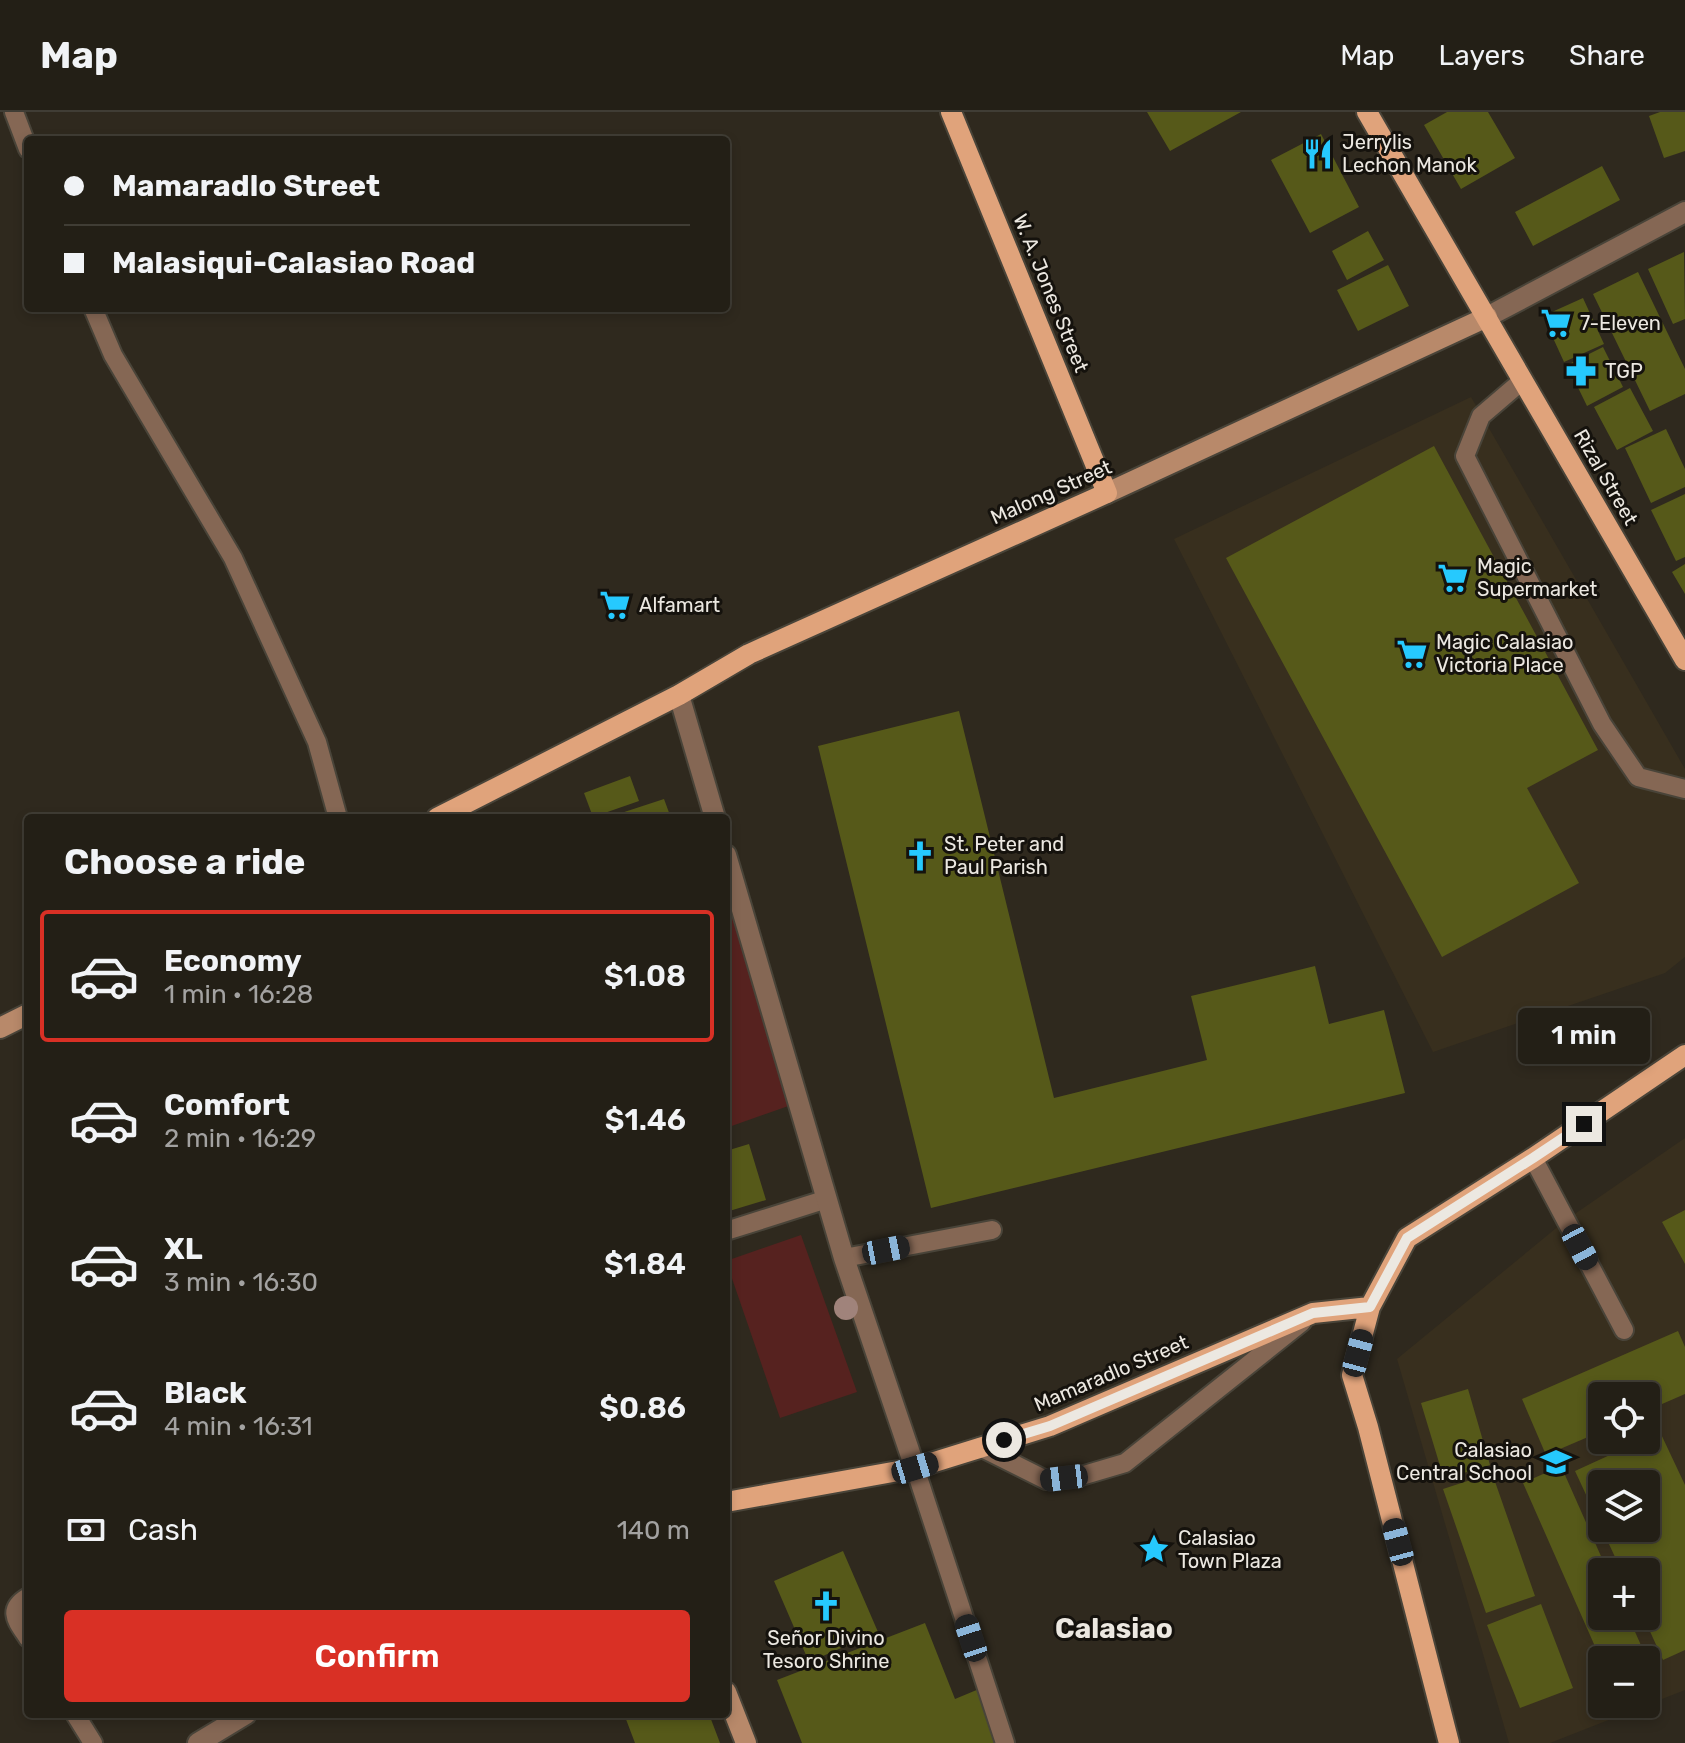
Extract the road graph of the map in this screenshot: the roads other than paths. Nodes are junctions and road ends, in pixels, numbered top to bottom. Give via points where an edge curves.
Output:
1 (14, 112) edge
2 (951, 112) edge
3 (1367, 112) edge
4 (24, 138) edge
5 (1685, 212) edge
6 (95, 312) edge
7 (1487, 317) junction
8 (1523, 380) junction
9 (1107, 493) junction
10 (1685, 660) edge
11 (679, 695) junction
12 (1685, 789) edge
13 (337, 814) edge
14 (445, 814) edge
15 (714, 814) edge
16 (730, 869) edge
17 (24, 1016) edge
18 (0, 1028) edge
19 (1685, 1055) edge
20 (1533, 1158) junction
21 (827, 1199) junction
22 (730, 1230) edge
23 (992, 1230) dead end
24 (844, 1258) junction
25 (1370, 1307) junction
26 (1313, 1313) junction
27 (1624, 1330) dead end
28 (980, 1447) junction
29 (915, 1468) junction
30 (730, 1501) edge
31 (24, 1599) edge
32 (24, 1632) edge
33 (730, 1701) edge
34 (77, 1718) edge
35 (232, 1718) edge
36 (93, 1743) edge
37 (198, 1743) edge
38 (746, 1743) edge
39 (1005, 1743) edge
40 (1449, 1743) edge

1 - 4 lane
2 - 9 main road, W. A. Jones Street
3 - 7 main road, Rizal Street
5 - 7 street, Malong Street
6 - 13 lane via 113,355 233,558 317,742
7 - 8 main road, Rizal Street
7 - 9 street, Malong Street
8 - 10 main road, Rizal Street
8 - 12 lane via 1481,416 1465,456 1609,734 1638,777
9 - 11 main road, Malong Street via 749,654
11 - 14 main road, Malong Street
11 - 15 street
16 - 21 street
17 - 18 street
19 - 20 main road
20 - 25 main road via 1407,1238
20 - 27 lane
21 - 22 lane
21 - 24 street
23 - 24 lane
24 - 29 street
25 - 26 main road, Mamaradlo Street
25 - 40 main road via 1352,1375
26 - 28 main road, Mamaradlo Street via 1050,1426
26 - 28 lane via 1125,1463 1046,1480
28 - 29 main road, Mamaradlo Street
29 - 30 main road, Mamaradlo Street
29 - 39 lane
31 - 32 lane via 14,1610
33 - 38 street
34 - 36 lane
35 - 37 street

